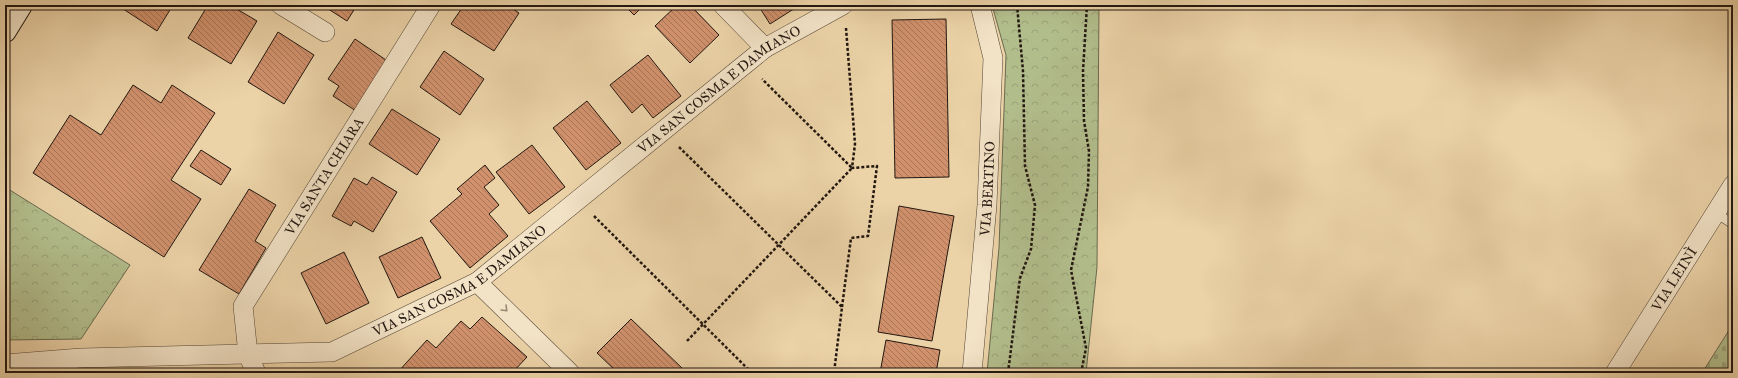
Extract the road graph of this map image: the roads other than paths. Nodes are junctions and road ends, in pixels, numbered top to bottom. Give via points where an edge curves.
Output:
1 (21, 5) edge
2 (281, 5) edge
3 (431, 5) edge
4 (723, 5) edge
5 (980, 5) edge
6 (844, 13) edge
7 (5, 31) edge
8 (325, 32) dead end
9 (765, 48) junction
10 (1733, 185) edge
11 (1716, 213) junction
12 (1733, 224) edge
13 (477, 282) junction
14 (248, 354) junction
15 (5, 364) edge
16 (256, 373) edge
17 (570, 373) edge
18 (972, 373) edge
19 (1615, 373) edge

1 - 7 street
2 - 8 street
3 - 14 street, VIA SANTA CHIARA via 243,306
4 - 9 street
5 - 18 street, VIA BERTINO via 993,58 987,205
6 - 9 street, VIA SAN COSMA E DAMIANO
9 - 13 street, VIA SAN COSMA E DAMIANO
10 - 11 street, VIA LEINÌ
11 - 12 lane
11 - 19 street, VIA LEINÌ
13 - 14 street, VIA SAN COSMA E DAMIANO via 332,352
13 -> 17 street
14 - 15 street, VIA SAN COSMA E DAMIANO via 81,358
14 - 16 street, VIA SANTA CHIARA

